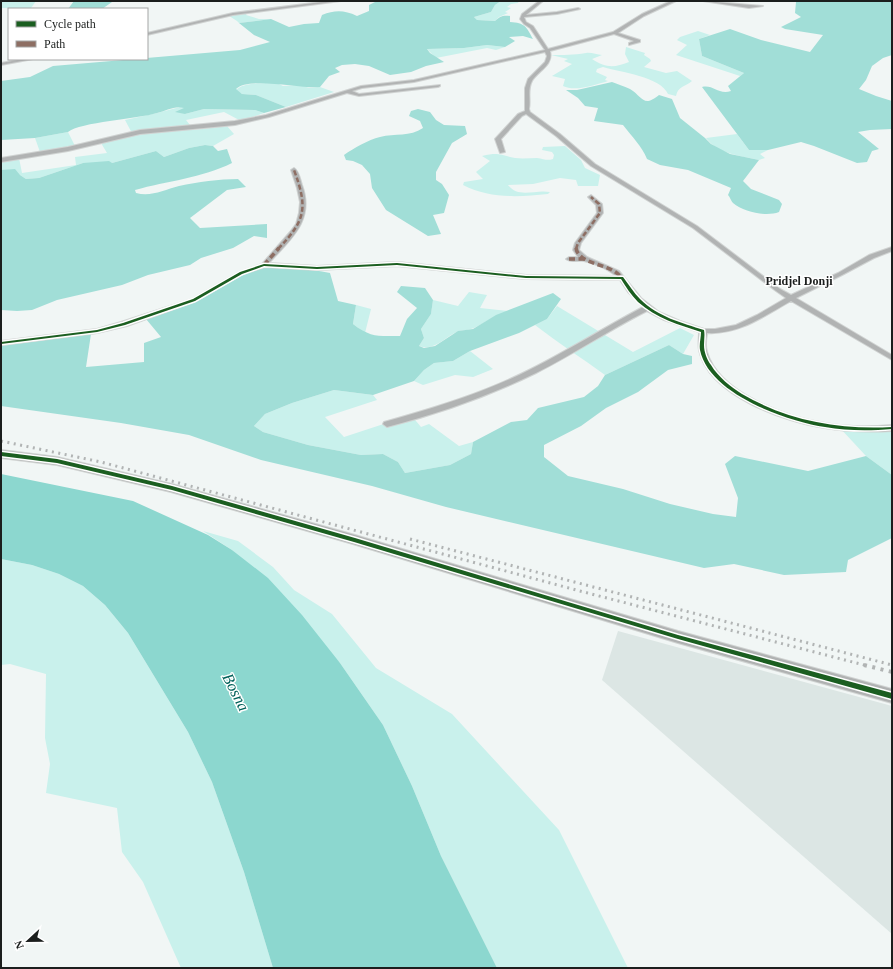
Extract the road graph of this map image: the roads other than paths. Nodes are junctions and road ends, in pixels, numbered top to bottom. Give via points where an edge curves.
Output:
1 (339, 1) edge
2 (540, 1) edge
3 (674, 1) edge
4 (705, 1) edge
5 (761, 6) dead end
6 (578, 9) dead end
7 (522, 16) junction
8 (615, 33) junction
9 (148, 34) edge
10 (631, 44) dead end
11 (547, 50) junction
12 (25, 60) edge
13 (1, 64) edge
14 (438, 86) dead end
15 (346, 91) junction
16 (527, 112) junction
17 (502, 152) dead end
18 (1, 160) edge
19 (294, 170) dead end
20 (591, 197) dead end
21 (892, 249) edge
22 (569, 259) dead end
23 (586, 259) junction
24 (264, 265) junction
25 (622, 278) junction
26 (790, 298) junction
27 (647, 308) junction
28 (704, 330) junction
29 (1, 343) edge
30 (892, 358) edge
31 (387, 424) dead end
32 (892, 428) edge
33 (1, 454) edge
34 (892, 696) edge

1 - 9 street via 239,13
2 - 7 street
3 - 8 street via 640,17
4 - 5 street via 749,7
6 - 7 street
7 - 11 street via 523,21 532,27
8 - 10 street via 638,41
8 - 11 street
11 - 15 street via 414,81
11 - 16 street via 549,59 534,74 527,88
12 - 13 street
14 - 15 street via 359,95
15 - 18 street via 236,124 140,132 68,149
16 - 17 street via 520,115 498,139
16 - 26 street via 598,169 684,219
19 - 24 street via 304,209 301,221
20 - 23 street via 599,204 600,213 576,246 578,253
21 - 26 street
22 - 23 street
23 - 25 street via 608,267
24 - 25 street via 317,268 397,264 526,277
24 - 29 street via 240,273 194,300 124,324 97,331
25 - 27 street via 634,296
26 - 28 street via 748,323 716,332
26 - 30 street
27 - 28 street via 669,319
27 - 31 street via 537,369 459,401
28 - 32 street via 703,352 710,368 716,377 738,394 780,413 815,424 863,429
33 - 34 main road via 56,461 172,488 670,635

